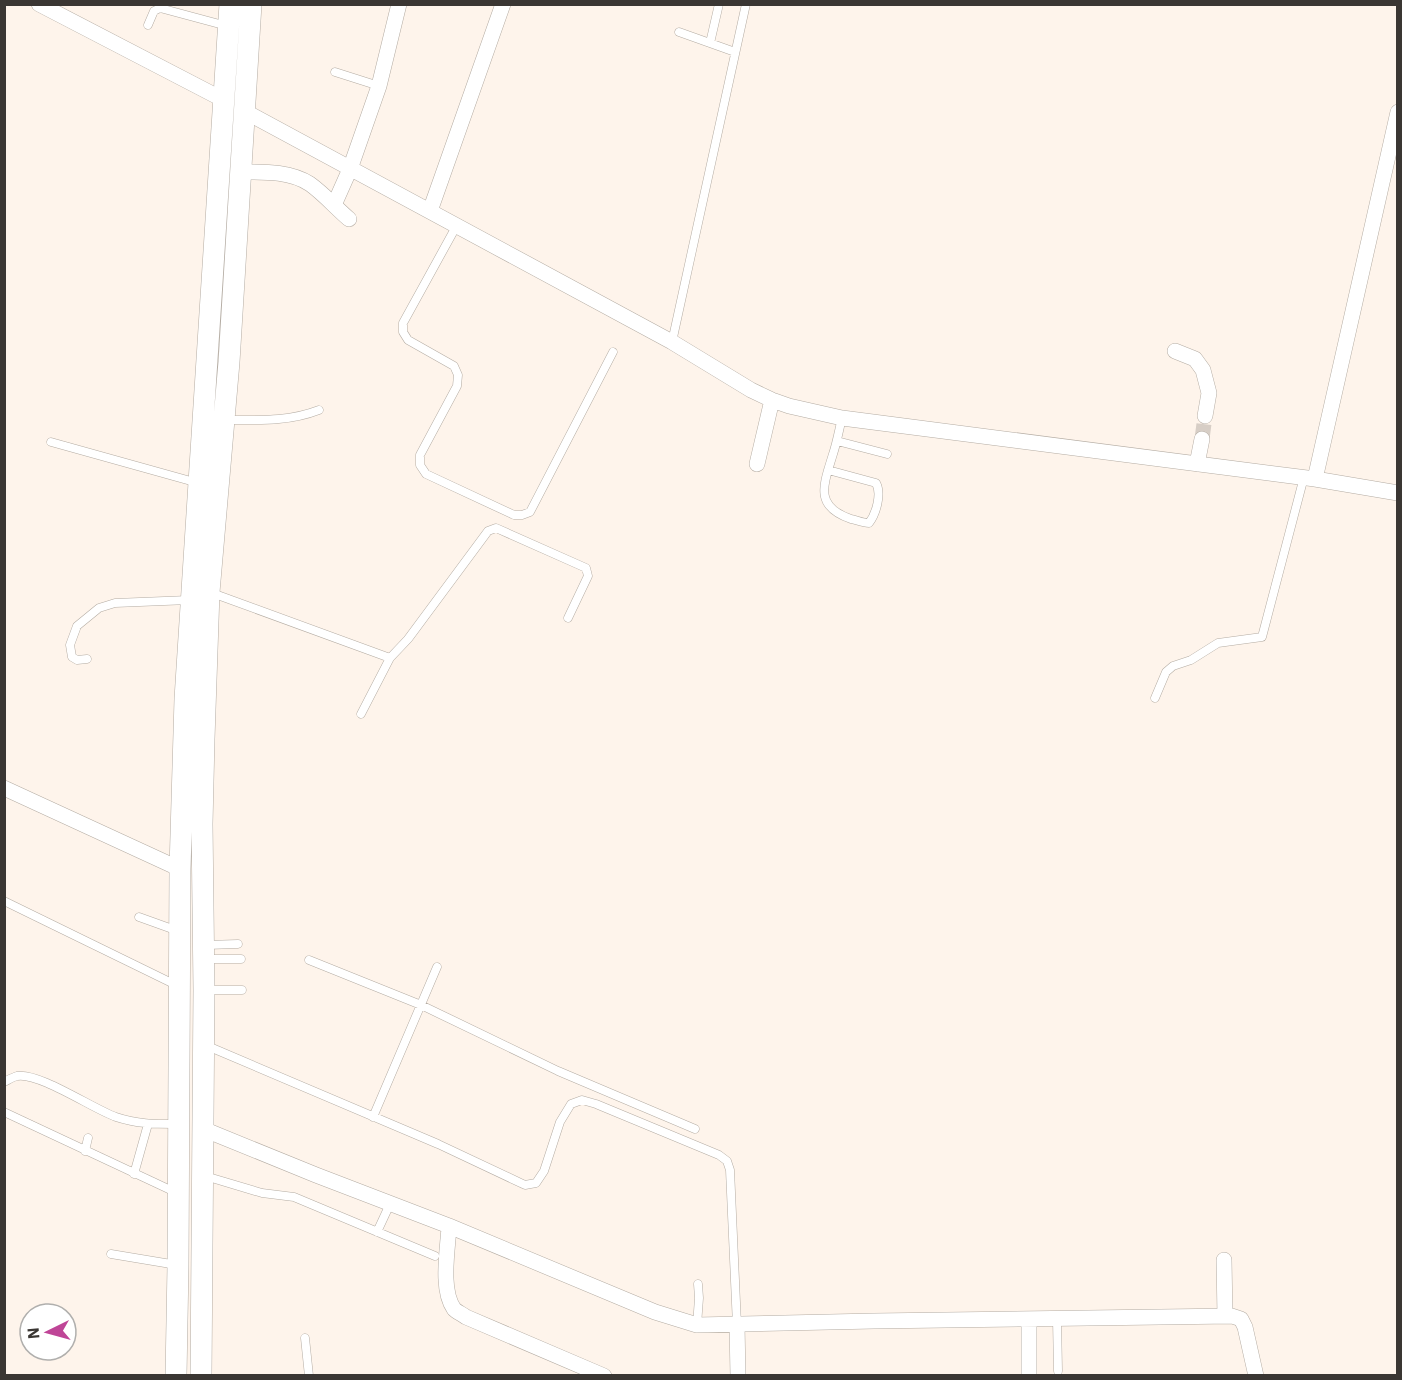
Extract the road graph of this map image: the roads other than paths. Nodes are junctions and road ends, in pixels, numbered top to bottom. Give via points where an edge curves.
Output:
1 (39, 4) edge
2 (230, 4) edge
3 (251, 4) edge
4 (399, 4) edge
5 (503, 4) edge
6 (719, 4) edge
7 (746, 4) edge
8 (148, 25) dead end
9 (228, 26) junction
10 (679, 32) dead end
11 (710, 43) junction
12 (735, 52) junction
13 (335, 72) dead end
14 (379, 86) junction
15 (222, 99) junction
16 (244, 111) junction
17 (1398, 112) edge
18 (350, 169) junction
19 (241, 172) junction
20 (334, 205) junction
21 (430, 211) junction
22 (349, 219) dead end
23 (457, 225) junction
24 (672, 342) junction
25 (613, 351) dead end
26 (1175, 351) dead end
27 (772, 400) junction
28 (319, 410) dead end
29 (1205, 416) tunnel mouth
30 (842, 418) junction
31 (224, 420) junction
32 (1202, 439) tunnel mouth
33 (837, 441) junction
34 (51, 442) dead end
35 (887, 454) dead end
36 (757, 464) dead end
37 (1197, 464) junction
38 (828, 470) junction
39 (1309, 478) junction
40 (199, 484) junction
41 (1398, 493) edge
42 (200, 596) junction
43 (568, 618) dead end
44 (390, 658) junction
45 (87, 659) dead end
46 (1155, 699) dead end
47 (361, 714) dead end
48 (4, 788) edge
49 (180, 870) junction
50 (4, 901) edge
51 (139, 917) dead end
52 (179, 932) junction
53 (238, 944) dead end
54 (203, 952) junction
55 (241, 959) dead end
56 (309, 960) dead end
57 (437, 967) dead end
58 (179, 986) junction
59 (204, 990) junction
60 (242, 990) dead end
61 (421, 1005) junction
62 (203, 1045) junction
63 (4, 1082) edge
64 (98, 1108) junction
65 (4, 1112) edge
66 (95, 1118) dead end
67 (373, 1118) junction
68 (148, 1124) junction
69 (178, 1124) junction
70 (203, 1129) junction
71 (695, 1129) dead end
72 (88, 1138) dead end
73 (85, 1151) junction
74 (134, 1174) junction
75 (203, 1175) junction
76 (178, 1194) junction
77 (390, 1204) junction
78 (449, 1226) junction
79 (377, 1232) junction
80 (111, 1254) dead end
81 (435, 1256) dead end
82 (1224, 1260) dead end
83 (178, 1266) junction
84 (698, 1284) dead end
85 (1225, 1316) junction
86 (1029, 1319) junction
87 (1056, 1319) junction
88 (697, 1325) junction
89 (737, 1325) junction
90 (305, 1338) dead end
91 (1058, 1371) dead end
92 (176, 1376) edge
93 (201, 1376) edge
94 (309, 1376) edge
95 (604, 1376) edge
96 (738, 1376) edge
97 (1029, 1376) edge
98 (1256, 1376) edge

1 - 15 street
2 - 9 main road
3 - 16 main road
4 - 14 street
5 - 21 street
6 - 11 lane
7 - 12 lane
8 - 9 lane via 154,10 160,8
9 - 15 main road
10 - 11 lane
11 - 12 lane
12 - 24 lane
13 - 14 lane
14 - 18 street
15 - 16 main road
15 - 40 main road
16 - 18 street
16 - 19 main road
17 - 39 street
18 - 20 street
18 - 21 street
19 - 20 street via 288,175 309,184
19 - 31 main road
20 - 22 street
21 - 23 street
23 - 24 street
23 - 25 lane via 404,323 403,332 408,340 454,366 458,375 457,386 420,455 420,465 426,474 514,514 530,512
24 - 27 street
26 - 29 street via 1195,359 1203,370 1209,393
27 - 30 street
27 - 36 street
28 - 31 lane via 274,420
30 - 33 lane
30 - 37 street
31 - 42 main road
32 - 37 street
33 - 35 lane
33 - 38 lane
34 - 40 lane
37 - 39 street
38 - 38 lane via 824,495 831,509 869,523 879,494 876,483
39 - 41 street
39 - 46 lane via 1262,637 1218,643 1173,666 1166,672
40 - 42 main road
42 - 44 lane
42 - 45 lane via 115,603 99,608 77,626 70,645 72,657
42 - 49 main road via 181,783
42 - 54 main road
43 - 44 lane via 588,576 586,568 496,528 488,531
44 - 47 lane
48 - 49 street
49 - 52 main road
50 - 58 lane
51 - 52 lane
52 - 58 main road
53 - 54 lane
54 - 55 lane
54 - 59 main road
56 - 61 lane
57 - 61 lane
58 - 69 main road
59 - 60 lane
59 - 62 main road
61 - 67 lane
61 - 71 lane via 558,1071
62 - 67 lane
62 - 70 main road
63 - 64 lane via 18,1076 32,1077
64 - 66 lane
64 - 68 lane
65 - 73 lane
67 - 89 lane via 525,1185 536,1183 544,1171 560,1122 571,1104 582,1100 719,1155 730,1170
68 - 69 lane
68 - 74 lane
69 - 76 main road
70 - 75 main road
70 - 77 street
72 - 73 lane
73 - 74 lane
74 - 76 lane
75 - 79 lane via 262,1193 294,1197
75 - 93 main road
76 - 83 main road
77 - 78 street
77 - 79 lane
78 - 88 street via 655,1312
78 - 95 street via 446,1281 455,1310
79 - 81 lane
80 - 83 lane
82 - 85 street
83 - 92 main road
84 - 88 lane
85 - 87 street
85 - 98 street via 1241,1319
86 - 87 street
86 - 89 street
86 - 97 street
87 - 91 lane
88 - 89 street
89 - 96 street
90 - 94 lane

